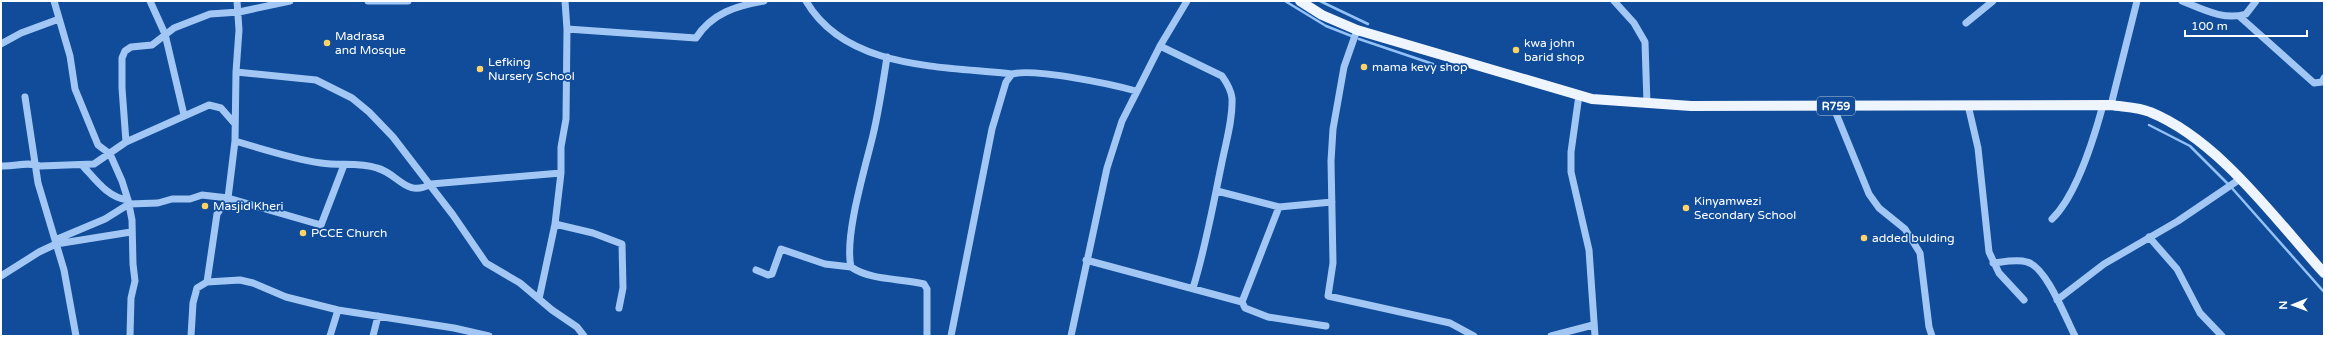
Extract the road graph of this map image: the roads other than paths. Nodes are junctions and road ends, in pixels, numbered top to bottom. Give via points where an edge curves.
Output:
1 (54, 1) edge
2 (150, 1) edge
3 (237, 1) edge
4 (290, 1) edge
5 (368, 1) edge
6 (408, 1) edge
7 (565, 1) edge
8 (764, 1) edge
9 (806, 1) edge
10 (1187, 1) edge
11 (1300, 1) edge
12 (1614, 1) edge
13 (1993, 1) edge
14 (2137, 1) edge
15 (2182, 1) edge
16 (2256, 1) edge
17 (239, 12) junction
18 (2239, 16) junction
19 (59, 19) junction
20 (1966, 22) dead end
21 (567, 29) junction
22 (1357, 30) junction
23 (165, 34) junction
24 (1, 44) edge
25 (1160, 46) junction
26 (888, 57) junction
27 (236, 72) junction
28 (1012, 74) junction
29 (2324, 78) edge
30 (1136, 91) junction
31 (1579, 95) junction
32 (25, 97) dead end
33 (1647, 104) junction
34 (1968, 105) junction
35 (2107, 105) junction
36 (1833, 106) junction
37 (184, 115) junction
38 (235, 124) junction
39 (235, 141) junction
40 (126, 142) junction
41 (110, 154) junction
42 (34, 163) junction
43 (2, 165) edge
44 (82, 165) junction
45 (344, 165) junction
46 (561, 173) junction
47 (2240, 179) junction
48 (431, 184) junction
49 (1217, 191) junction
50 (228, 198) junction
51 (129, 202) junction
52 (1332, 202) junction
53 (1279, 207) junction
54 (2052, 219) dead end
55 (555, 224) junction
56 (131, 232) junction
57 (2149, 237) junction
58 (56, 242) junction
59 (1086, 260) junction
60 (1993, 263) junction
61 (851, 267) junction
62 (756, 270) dead end
63 (2324, 273) edge
64 (1, 276) edge
65 (208, 282) junction
66 (1193, 288) junction
67 (539, 299) junction
68 (2024, 300) dead end
69 (2057, 300) junction
70 (1242, 302) junction
71 (619, 308) dead end
72 (338, 310) junction
73 (378, 316) junction
74 (1593, 325) junction
75 (1326, 326) dead end
76 (76, 336) edge
77 (130, 336) edge
78 (191, 336) edge
79 (330, 336) edge
80 (373, 336) edge
81 (489, 336) edge
82 (584, 336) edge
83 (927, 336) edge
84 (951, 336) edge
85 (1070, 336) edge
86 (1474, 336) edge
87 (1551, 336) edge
88 (1595, 336) edge
89 (1932, 336) edge
90 (2074, 336) edge
91 (2222, 336) edge

1 - 19 street
2 - 23 street
3 - 17 street
4 - 17 street
5 - 6 street
7 - 21 street
8 - 21 street via 727,10 703,26 696,38
9 - 26 street via 812,11 840,38
10 - 25 street
11 - 22 main road, R759 via 1322,15
12 - 33 street via 1634,23 1645,42
13 - 20 street
14 - 35 street
15 - 18 street via 2218,15
16 - 18 street via 2246,14
17 - 23 street via 210,14
17 - 27 street
18 - 29 street via 2314,83 2322,82
19 - 24 street via 21,33
19 - 41 street via 70,56 75,89 98,145
21 - 46 street via 566,119 561,147
22 - 31 main road, R759
22 - 52 street via 1344,67 1334,122 1331,161
23 - 37 street
23 - 40 street via 152,45 131,47 124,54 122,95
25 - 30 street
25 - 49 street via 1222,76 1230,89 1231,116
26 - 28 street via 945,69
26 - 61 street via 851,231 848,251
27 - 38 street
27 - 48 street via 316,80 335,88 369,112
28 - 30 street via 1061,77
28 - 84 street via 1006,82 992,129
30 - 59 street via 1122,121 1107,168
31 - 33 main road, R759 via 1592,99
31 - 74 street via 1571,152 1571,172 1589,250
32 - 42 street
33 - 36 main road, R759
34 - 35 main road, R759
34 - 36 main road, R759
34 - 60 street via 1976,131 1985,232
35 - 47 main road, R759 via 2150,112 2207,146
35 - 54 street via 2084,162 2060,211
36 - 89 street via 1869,194 1879,208 1905,229 1920,253
37 - 38 street via 204,106 216,105
37 - 40 street
38 - 39 street
39 - 45 street via 322,163
39 - 50 street
40 - 41 street
41 - 44 street via 94,164
41 - 51 street
42 - 43 street
42 - 44 street via 40,166
42 - 58 street
44 - 51 street via 110,193
45 - 48 street via 384,170 415,190
45 - 50 street via 322,225
46 - 48 street
46 - 55 street
47 - 57 street via 2178,221
47 - 63 main road, R759
48 - 67 street via 486,263 520,283
49 - 53 street
49 - 66 street via 1204,254
50 - 51 street via 202,196 158,203
50 - 65 street via 217,214
51 - 56 street
51 - 58 street via 105,219
52 - 53 street
52 - 86 street via 1333,263 1328,296 1450,323
53 - 70 street
55 - 67 street
55 - 71 street via 593,233 622,244 623,288
56 - 58 street
56 - 77 street via 135,271
57 - 69 street via 2104,264
57 - 91 street via 2177,269 2200,313
58 - 64 street
58 - 76 street
59 - 66 street
59 - 85 street
60 - 68 street
60 - 69 street via 2019,261 2032,264 2043,276
61 - 62 street via 825,264 781,249 772,274
61 - 83 street via 858,272 879,278 924,284
65 - 72 street via 240,280 286,297
65 - 78 street via 197,288 193,303
66 - 70 street
67 - 82 street via 562,318 577,326
69 - 90 street
70 - 75 street via 1245,308 1268,317
72 - 73 street
72 - 79 street
73 - 80 street
73 - 81 street
74 - 87 street
74 - 88 street

